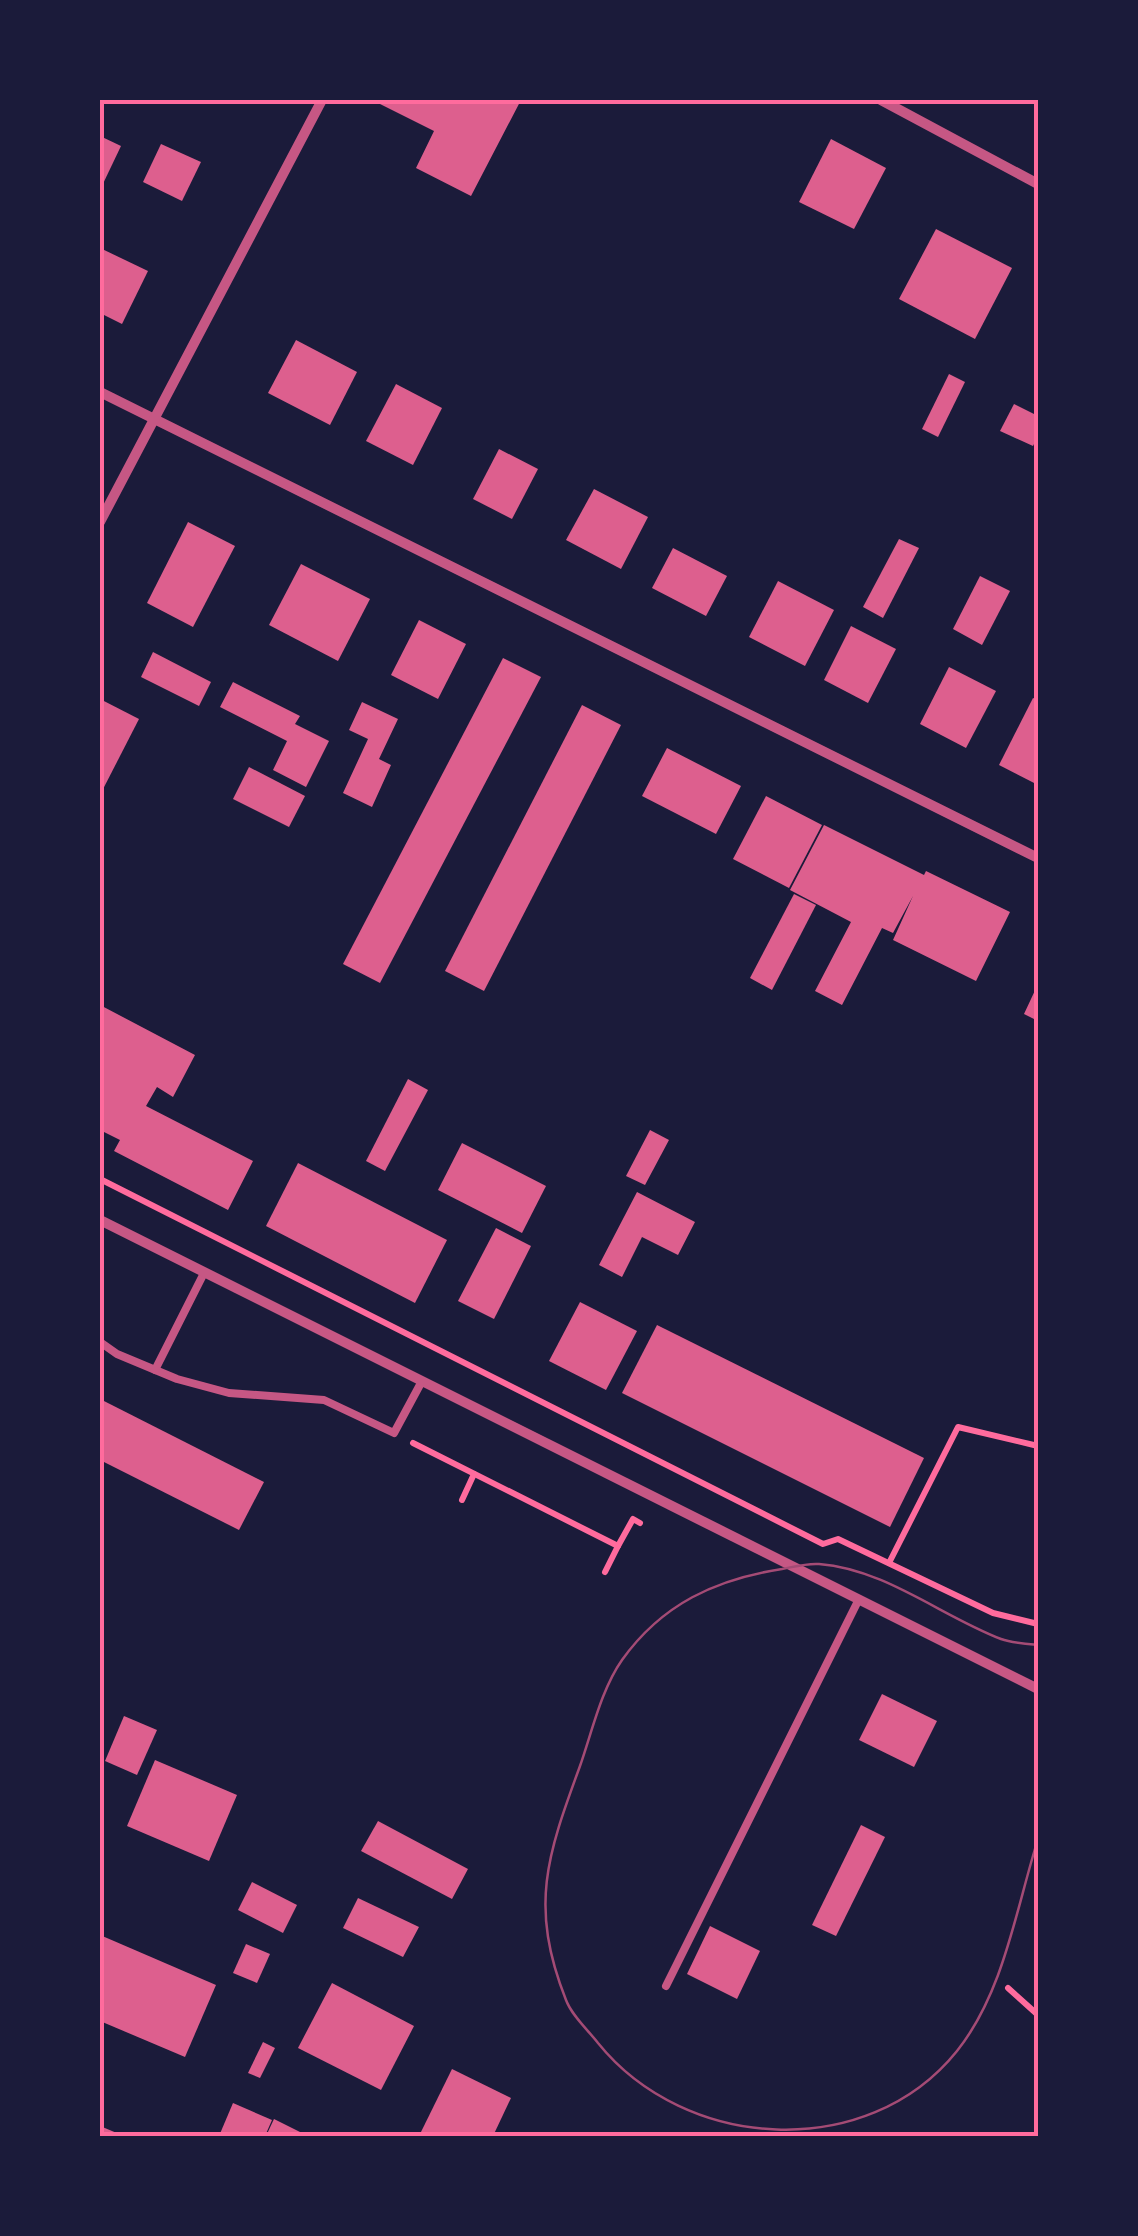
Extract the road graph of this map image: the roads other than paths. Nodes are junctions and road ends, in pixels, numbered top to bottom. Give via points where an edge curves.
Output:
1 (322, 100) edge
2 (881, 100) edge
3 (1038, 184) edge
4 (100, 392) edge
5 (154, 420) junction
6 (100, 522) edge
7 (1038, 858) edge
8 (100, 1220) edge
9 (204, 1273) junction
10 (100, 1342) edge
11 (154, 1370) junction
12 (422, 1381) junction
13 (859, 1599) junction
14 (1038, 1689) edge
15 (666, 1986) dead end

1 - 5 street
2 - 3 street
4 - 5 street
5 - 6 street
5 - 7 street
8 - 9 street
9 - 11 lane
9 - 12 street
10 - 11 lane
11 - 12 lane via 229,1393 324,1400 394,1433
12 - 13 street
13 - 14 street
13 - 15 lane

